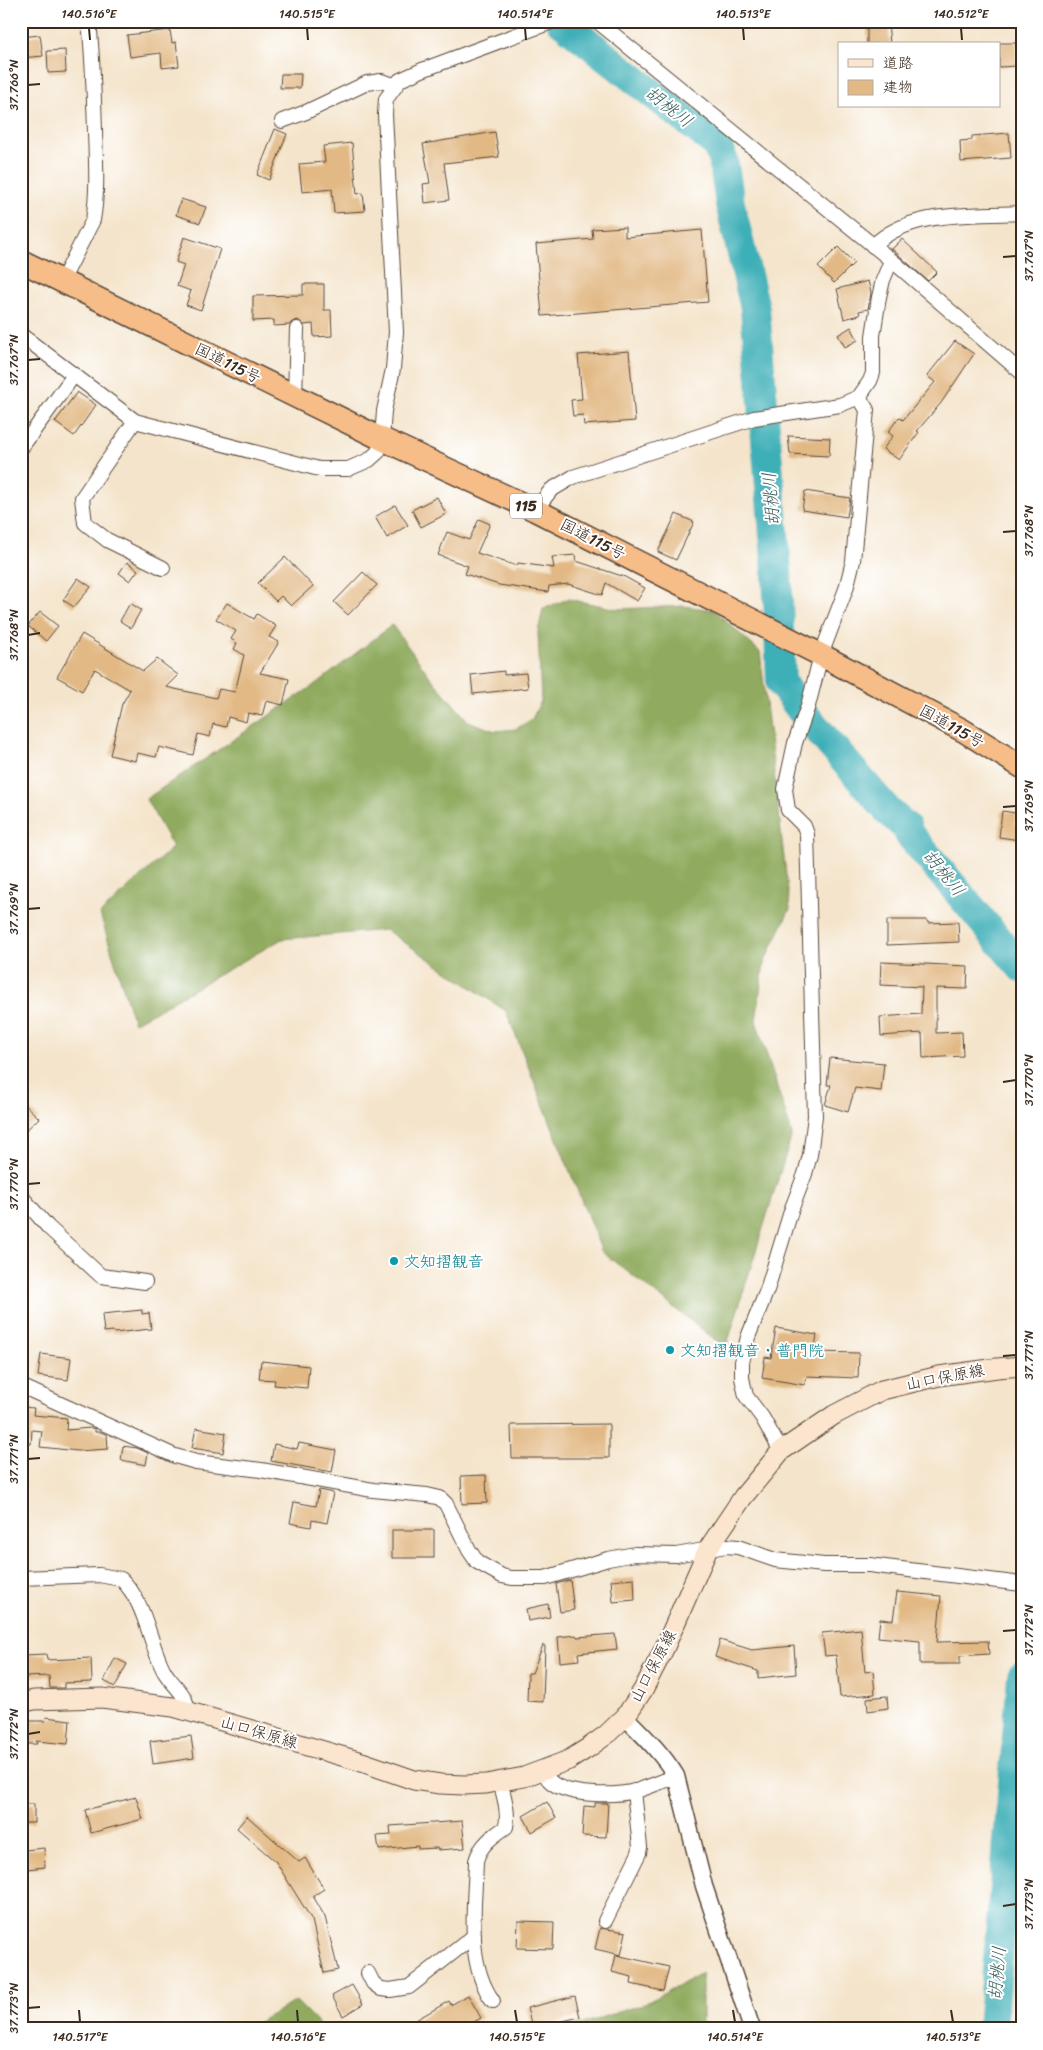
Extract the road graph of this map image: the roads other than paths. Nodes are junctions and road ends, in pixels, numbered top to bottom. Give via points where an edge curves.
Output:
1 (89, 21) edge
2 (554, 21) edge
3 (597, 21) edge
4 (394, 85) junction
5 (282, 121) dead end
6 (1022, 213) edge
7 (874, 246) junction
8 (21, 261) edge
9 (891, 261) junction
10 (62, 281) junction
11 (297, 329) dead end
12 (21, 335) edge
13 (1022, 373) edge
14 (74, 375) junction
15 (295, 396) junction
16 (858, 397) junction
17 (135, 421) junction
18 (382, 439) junction
19 (21, 448) edge
20 (535, 510) junction
21 (163, 568) dead end
22 (821, 655) junction
23 (1022, 767) edge
24 (21, 1196) edge
25 (145, 1282) dead end
26 (1022, 1366) edge
27 (21, 1386) edge
28 (781, 1451) junction
29 (708, 1549) junction
30 (21, 1578) edge
31 (1022, 1584) edge
32 (21, 1703) edge
33 (188, 1712) junction
34 (625, 1717) junction
35 (544, 1770) junction
36 (676, 1776) junction
37 (500, 1781) junction
38 (634, 1791) junction
39 (605, 1921) dead end
40 (474, 1936) junction
41 (368, 1973) dead end
42 (493, 2001) dead end
43 (752, 2029) edge

1 - 10 street via 97,184 94,215
2 - 4 street via 422,70
3 - 7 street
4 - 5 street via 381,81 367,82
4 - 18 street via 386,99 385,114 396,332 394,368 384,411
6 - 7 street via 928,218 893,231
7 - 9 street
8 - 10 highway, 国道115号 / 115
9 - 13 street
9 - 16 street via 879,297 873,373
10 - 15 highway, 国道115号 / 115
11 - 15 street
12 - 14 street
14 - 17 street
14 - 19 street
15 - 18 highway, 国道115号 / 115
16 - 20 street via 840,405 754,418 573,477 551,490
16 - 22 street via 867,410 853,561
17 - 18 street via 331,470 348,469 369,460 378,452
17 - 21 street via 82,498 86,523 107,540
18 - 20 highway, 国道115号 / 115
20 - 22 highway, 国道115号 / 115
22 - 23 highway, 国道115号 / 115 via 964,731
22 - 28 street via 785,789 788,810 804,826 807,834 815,1116 805,1174 742,1362 746,1396 762,1416
24 - 25 street via 48,1227 101,1276
26 - 28 main road, 山口保原線 via 938,1376 882,1390 834,1415
27 - 29 street via 196,1462 440,1498 477,1562 502,1576 546,1578 635,1554 676,1555
28 - 29 main road, 山口保原線 via 743,1497
29 - 31 street via 738,1547 775,1560 869,1565
29 - 34 main road, 山口保原線 via 664,1649
30 - 33 street via 99,1575 120,1579 136,1598 163,1670 180,1691
32 - 33 main road, 山口保原線 via 102,1698
33 - 37 main road, 山口保原線 via 414,1780 464,1785
34 - 35 main road, 山口保原線 via 588,1748
34 - 36 street via 652,1743
35 - 37 main road, 山口保原線
35 - 38 street via 549,1780 572,1791 601,1795
36 - 38 street
36 - 43 street via 704,1886
37 - 40 street via 506,1827 489,1838 478,1853
38 - 39 street via 640,1847
40 - 41 street via 409,1987 382,1989 373,1983
40 - 42 street via 484,1988

